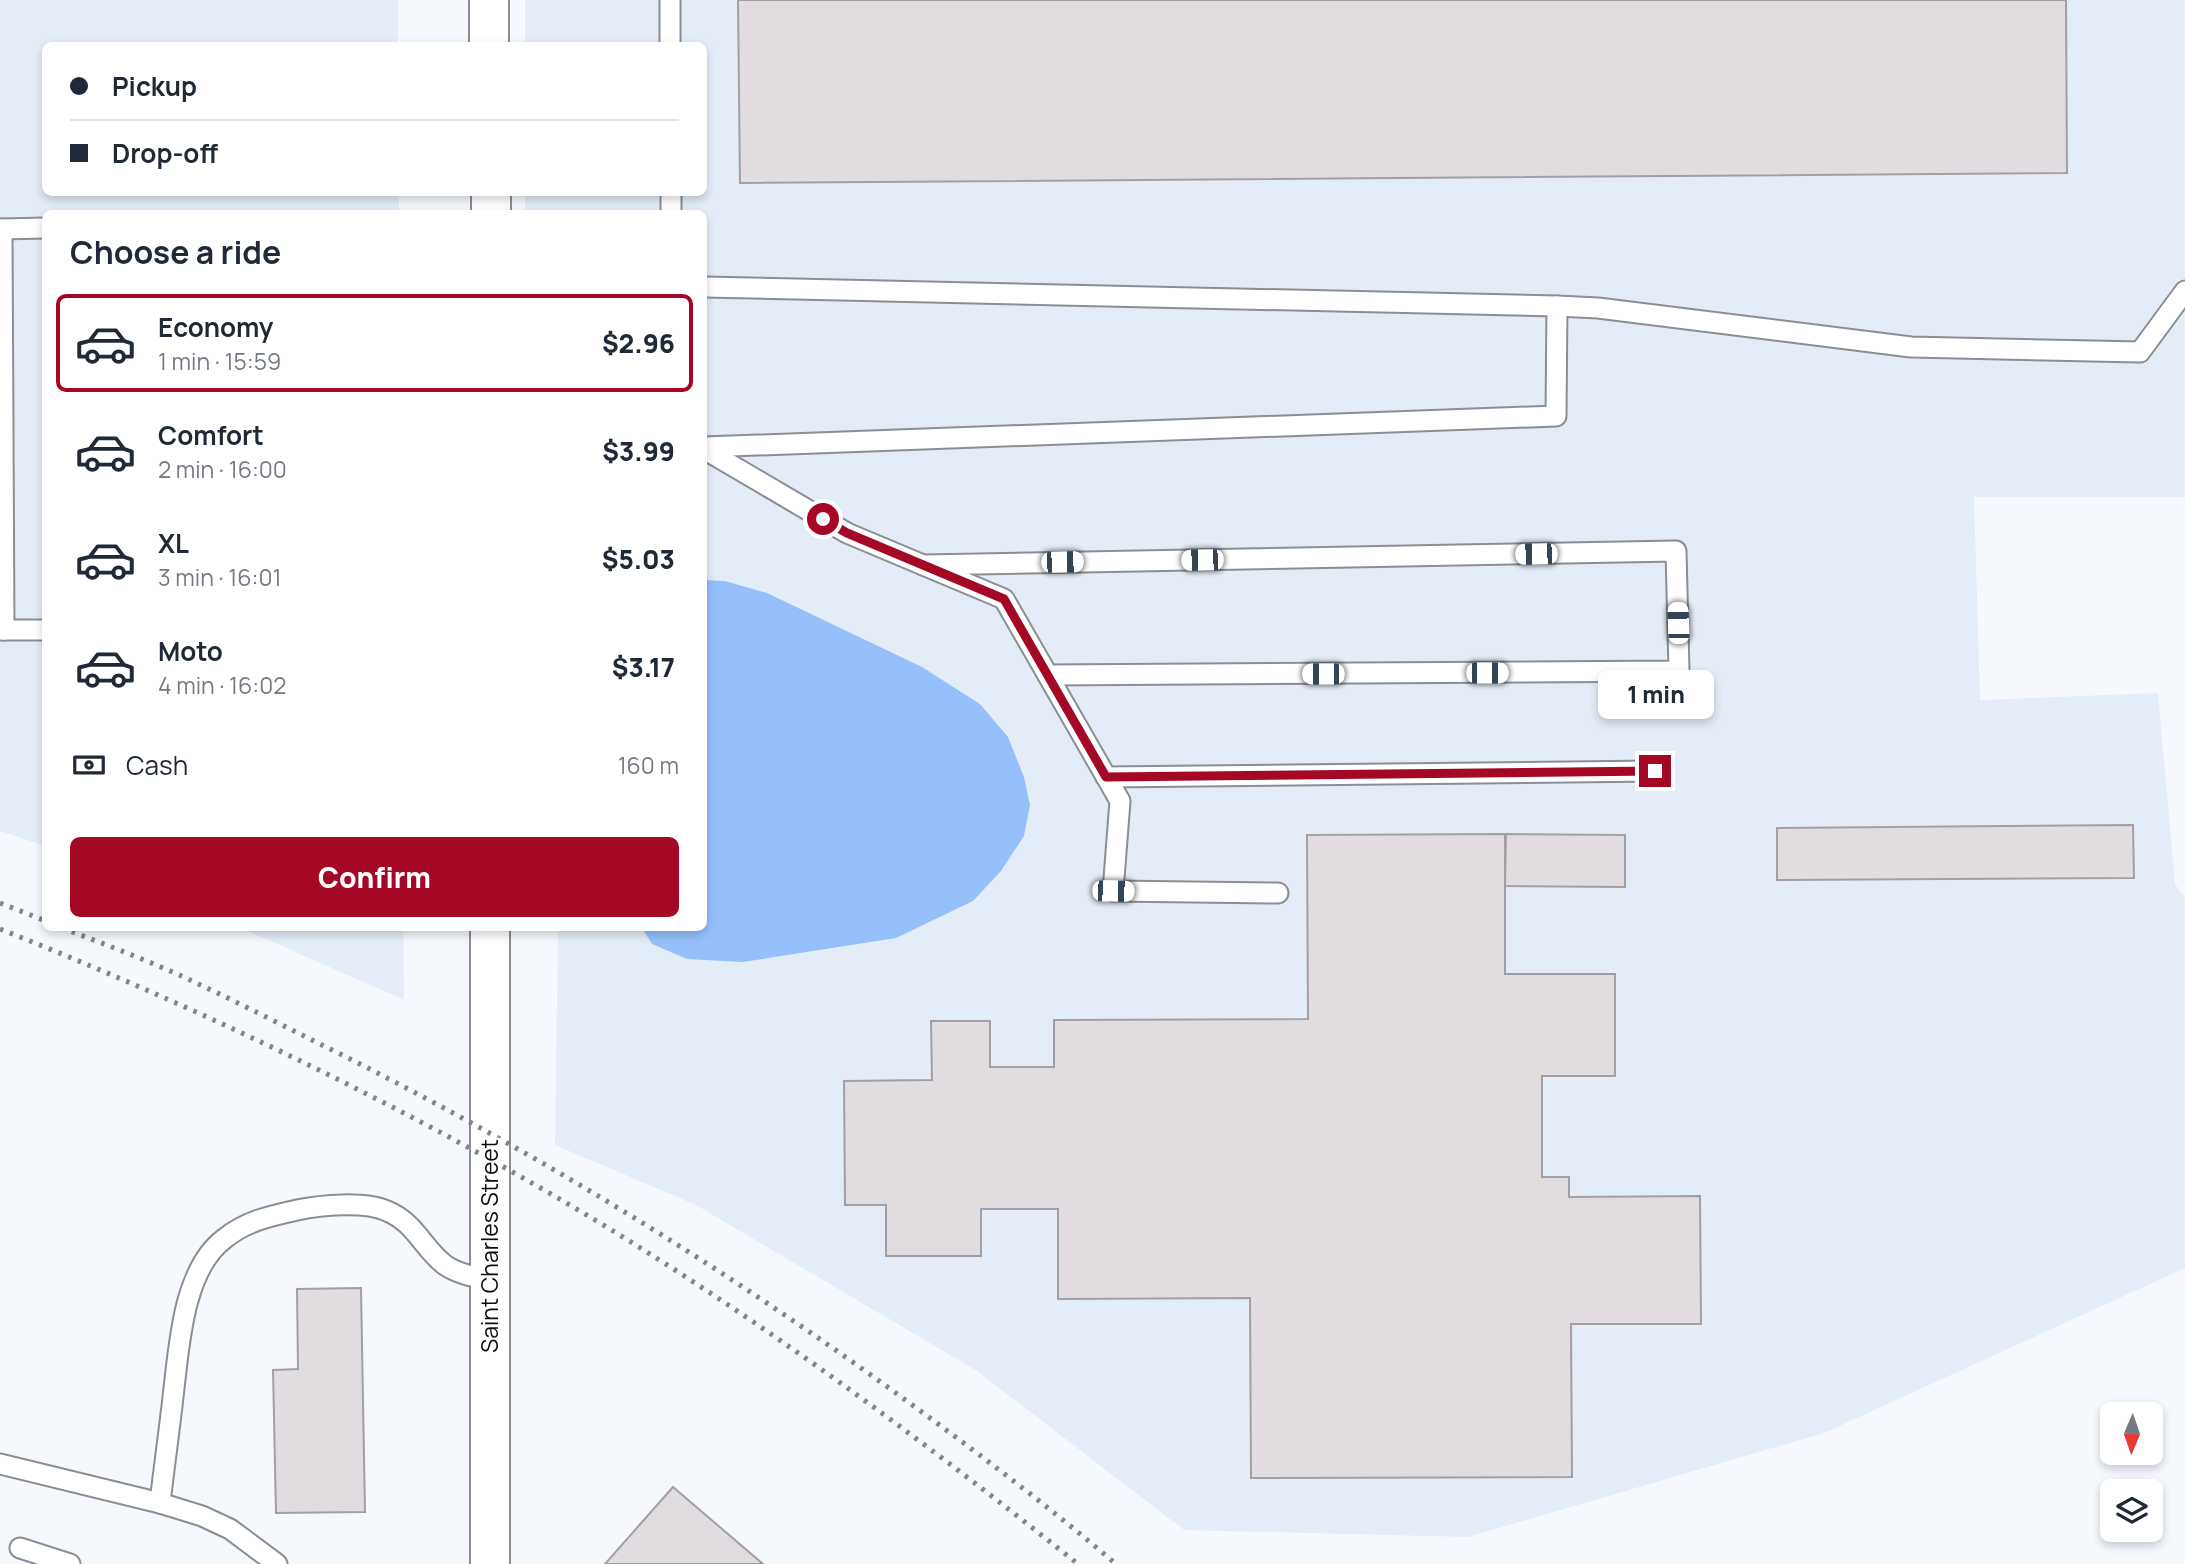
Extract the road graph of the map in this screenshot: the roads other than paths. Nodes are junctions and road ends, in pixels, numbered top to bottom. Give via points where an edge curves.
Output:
1 (489, 0) edge
2 (670, 0) edge
3 (489, 42) edge
4 (670, 42) edge
5 (42, 228) edge
6 (1, 229) edge
7 (707, 287) edge
8 (2185, 291) edge
9 (1557, 306) junction
10 (707, 448) edge
11 (707, 450) edge
12 (923, 565) junction
13 (2, 630) edge
14 (42, 630) edge
15 (1048, 675) junction
16 (1655, 771) dead end
17 (1106, 777) junction
18 (1278, 893) dead end
19 (490, 931) edge
20 (490, 1280) junction
21 (0, 1464) edge
22 (160, 1503) junction
23 (20, 1548) dead end
24 (70, 1564) edge
25 (277, 1564) edge
26 (490, 1564) edge

1 - 3 main road
2 - 4 lane
5 - 6 lane
6 - 13 lane
7 - 9 lane
8 - 9 lane via 2140,352 1911,347
9 - 10 lane via 1556,416
11 - 12 lane via 847,533
12 - 15 lane via 1004,599
12 - 15 lane via 1676,551 1679,671
13 - 14 lane
15 - 17 lane
16 - 17 lane
17 - 18 lane via 1121,801 1113,891
19 - 20 main road, Saint Charles Street
20 - 22 lane via 444,1264 407,1223 385,1210 309,1208 260,1218 223,1239 202,1263 189,1297
20 - 26 main road, Saint Charles Street
21 - 22 lane
22 - 25 lane via 230,1530
23 - 24 lane

